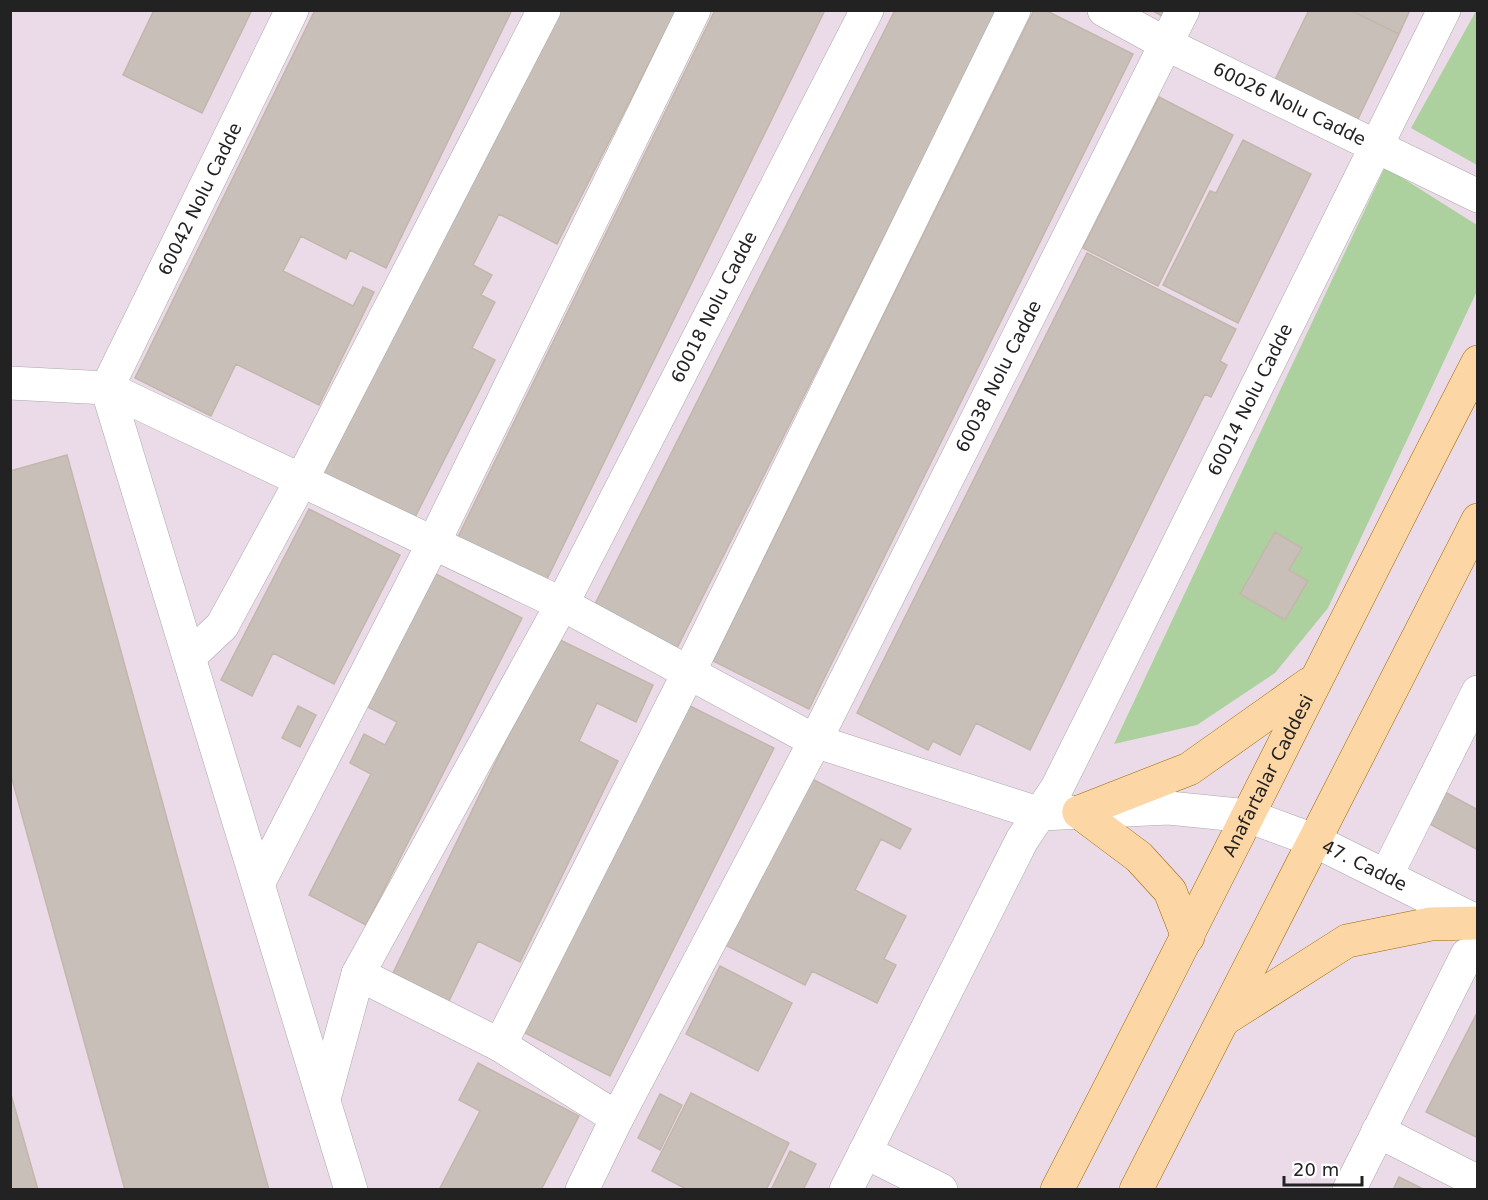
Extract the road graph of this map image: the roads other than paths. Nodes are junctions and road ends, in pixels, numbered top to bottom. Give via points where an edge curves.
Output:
1 (292, 10) edge
2 (544, 10) edge
3 (694, 10) edge
4 (867, 10) edge
5 (1014, 10) edge
6 (1104, 10) edge
7 (1184, 10) edge
8 (1444, 10) edge
9 (1166, 44) junction
10 (1377, 148) junction
11 (1478, 195) edge
12 (1478, 362) edge
13 (10, 383) edge
14 (107, 388) junction
15 (302, 479) junction
16 (1478, 520) edge
17 (434, 542) junction
18 (562, 604) junction
19 (189, 657) junction
20 (689, 672) junction
21 (1313, 681) junction
22 (1478, 692) edge
23 (814, 741) junction
24 (1049, 801) junction
25 (1079, 812) junction
26 (1248, 816) junction
27 (1313, 840) junction
28 (1386, 876) junction
29 (259, 882) junction
30 (1478, 922) edge
31 (1188, 937) junction
32 (1478, 951) edge
33 (358, 974) junction
34 (1221, 1021) junction
35 (500, 1045) junction
36 (324, 1099) junction
37 (617, 1118) junction
38 (1378, 1131) junction
39 (865, 1152) junction
40 (1478, 1182) edge
41 (351, 1190) edge
42 (582, 1190) edge
43 (846, 1190) edge
44 (941, 1190) edge
45 (1057, 1190) edge
46 (1136, 1190) edge
47 (1348, 1190) edge

1 - 14 street, 60042 Nolu Cadde
2 - 15 street
3 - 17 street
4 - 18 street, 60018 Nolu Cadde
5 - 20 street
6 - 9 street, 60026 Nolu Cadde
7 - 9 street, 60038 Nolu Cadde
8 - 10 street, 60014 Nolu Cadde
9 - 10 street, 60026 Nolu Cadde
9 - 23 street, 60038 Nolu Cadde
10 - 11 street, 60026 Nolu Cadde
10 - 24 street, 60014 Nolu Cadde
12 - 21 main road, Anafartalar Caddesi
13 - 14 street
14 - 15 street
14 - 19 street
15 - 17 street
15 - 19 street via 222,626
16 - 27 main road
17 - 18 street
17 - 29 street
18 - 20 street
18 - 33 street, 60018 Nolu Cadde
19 - 29 street
20 - 23 street
20 - 35 street
21 - 25 main road via 1189,769
21 - 26 main road, Anafartalar Caddesi
22 - 28 street
23 - 24 street
23 - 37 street, 60038 Nolu Cadde
24 - 25 street, 47. Cadde
24 - 39 street, 60014 Nolu Cadde via 1022,840
25 - 26 street, 47. Cadde via 1169,808
25 - 31 main road via 1139,857 1170,891
26 - 27 street, 47. Cadde
26 - 31 main road, Anafartalar Caddesi
27 - 28 street, 47. Cadde
27 - 34 main road
28 - 30 street, 47. Cadde
29 - 36 street
30 - 34 main road via 1431,924 1347,941
31 - 45 main road, Anafartalar Caddesi
32 - 38 street via 1467,956
33 - 35 street
33 - 36 street, 60018 Nolu Cadde
34 - 46 main road
35 - 37 street
36 - 41 street
37 - 42 street, 60038 Nolu Cadde
38 - 40 street
38 - 47 street
39 - 43 street, 60014 Nolu Cadde
39 - 44 street

